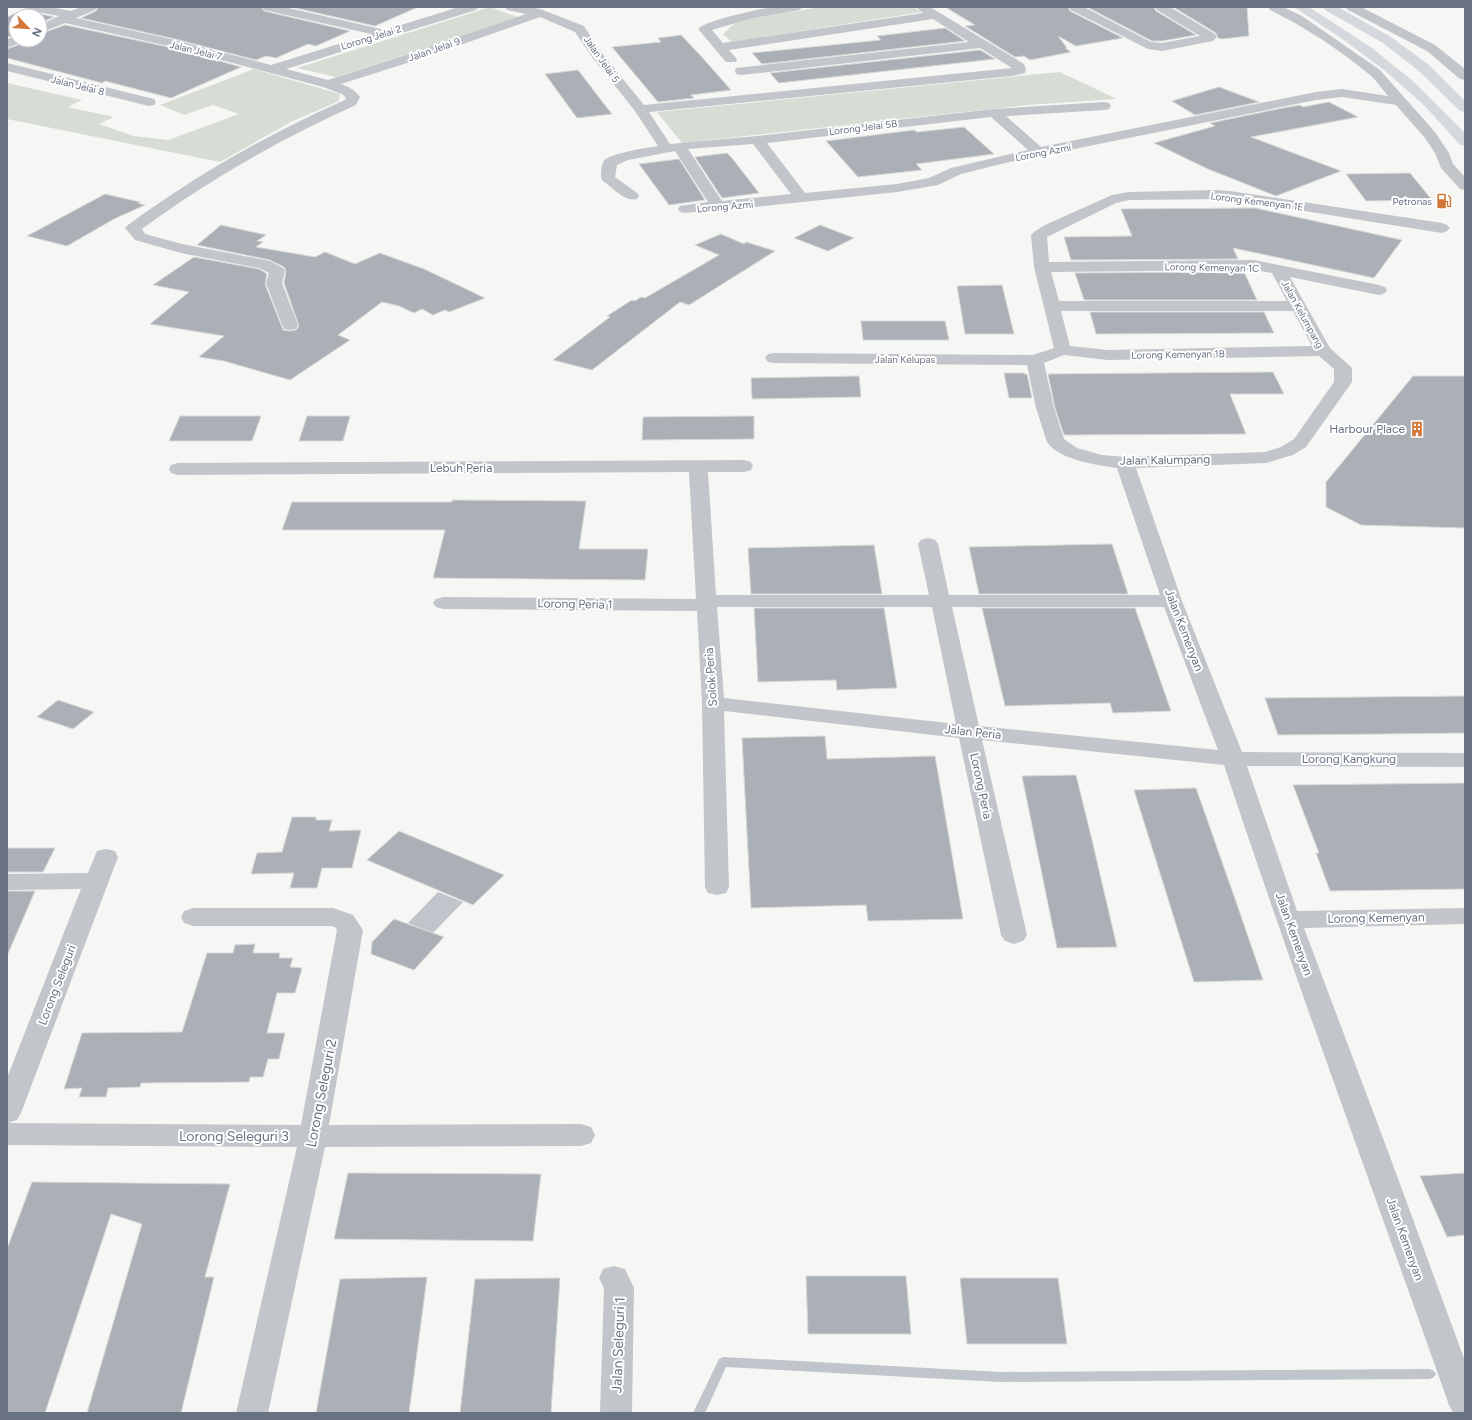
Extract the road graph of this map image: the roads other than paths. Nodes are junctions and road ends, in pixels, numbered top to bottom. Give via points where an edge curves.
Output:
1 (31, 7) edge
2 (91, 7) edge
3 (268, 7) edge
4 (472, 7) edge
5 (511, 7) edge
6 (796, 7) edge
7 (922, 7) edge
8 (1075, 7) edge
9 (1160, 7) edge
10 (1274, 7) edge
11 (1300, 7) edge
12 (1329, 7) edge
13 (1352, 7) edge
14 (540, 13) junction
15 (934, 15) junction
16 (68, 17) junction
17 (48, 26) edge
18 (383, 34) junction
19 (982, 44) junction
20 (722, 47) junction
21 (7, 67) edge
22 (272, 69) junction
23 (741, 71) junction
24 (1465, 76) edge
25 (328, 84) junction
26 (760, 96) junction
27 (149, 102) dead end
28 (1400, 102) junction
29 (1104, 106) dead end
30 (1465, 108) edge
31 (640, 109) junction
32 (994, 112) junction
33 (757, 140) junction
34 (1465, 142) edge
35 (672, 147) junction
36 (1039, 153) junction
37 (1465, 186) edge
38 (632, 196) dead end
39 (801, 198) junction
40 (719, 207) junction
41 (685, 209) dead end
42 (1442, 228) dead end
43 (1042, 267) junction
44 (1278, 270) junction
45 (1379, 290) dead end
46 (1052, 306) junction
47 (1298, 306) junction
48 (290, 325) dead end
49 (1063, 350) junction
50 (1323, 351) junction
51 (774, 358) dead end
52 (1035, 360) junction
53 (1266, 456) joint
54 (1125, 463) junction
55 (744, 466) dead end
56 (698, 467) junction
57 (178, 469) dead end
58 (928, 544) dead end
59 (940, 601) junction
60 (1172, 602) junction
61 (444, 603) dead end
62 (707, 603) junction
63 (713, 702) junction
64 (969, 732) junction
65 (1233, 759) junction
66 (1465, 760) edge
67 (106, 856) dead end
68 (97, 881) junction
69 (7, 882) edge
70 (718, 887) dead end
71 (1465, 916) edge
72 (193, 917) dead end
73 (1288, 920) junction
74 (1014, 935) dead end
75 (7, 1113) edge
76 (7, 1134) edge
77 (581, 1135) dead end
78 (314, 1136) junction
79 (614, 1278) dead end
80 (1465, 1405) edge
81 (252, 1413) edge
82 (616, 1413) edge

1 - 16 street, Jalan Jelai 7
2 - 16 street
3 - 18 street
4 - 18 street, Lorong Jelai 2
5 - 14 street, Jalan Jelai 5
6 - 20 street via 743,16 704,28
7 - 15 street
8 - 9 street via 1148,45 1162,47 1211,37
10 - 28 street via 1298,19 1337,45 1374,73
11 - 34 main road via 1370,50 1448,122
12 - 30 main road via 1359,23 1424,68
13 - 24 street via 1431,48
14 - 25 street, Jalan Jelai 9
14 - 31 street, Jalan Jelai 5 via 580,29 596,54
15 - 19 street
15 - 20 street
16 - 17 street
16 - 22 street, Jalan Jelai 7
18 - 22 street, Lorong Jelai 2
19 - 23 street
19 - 26 street via 1019,66 1020,70
20 - 23 street
21 - 27 street, Jalan Jelai 8
22 - 25 street, Jalan Jelai 7
23 - 26 street
25 - 48 street, Jalan Jelai 7 via 347,91 353,98 351,102 269,140 132,228 140,237 180,248 264,264 277,271 274,283
26 - 31 street
28 - 36 street, Lorong Azmi via 1342,93 1316,96
28 - 37 street via 1430,135 1442,153 1446,165
29 - 32 street, Lorong Jelai 5B
31 - 35 street, Jalan Jelai 5
32 - 33 street, Lorong Jelai 5B
32 - 36 street
33 - 35 street, Lorong Jelai 5B
33 - 39 street
35 - 38 street, Lorong Jelai 5B via 624,157 610,163 608,178
35 - 40 street, Jalan Jelai 5
36 - 39 street, Lorong Azmi via 956,171 933,182
39 - 40 street, Lorong Azmi
40 - 41 street, Lorong Azmi
42 - 43 street, Lorong Kemenyan 1E via 1230,195 1129,196 1112,199 1039,235
43 - 44 street, Lorong Kemenyan 1C via 1254,265
43 - 46 street
44 - 45 street, Lorong Kemenyan 1C
44 - 47 street, Jalan Kelumpang
46 - 47 street
46 - 49 street
47 - 50 street, Jalan Kelumpang
49 - 50 street, Lorong Kemenyan 1B via 1108,356
49 - 52 street, Lorong Kemenyan 1B
50 - 53 street, Jalan Kelumpang via 1343,368 1343,382 1300,443 1288,451
51 - 52 street, Jalan Kelupas
52 - 54 street, Jalan Kalumpang via 1045,408 1056,442 1071,452
53 - 54 street, Jalan Kalumpang
54 - 60 street, Jalan Kemenyan
55 - 56 street, Lebuh Peria
56 - 57 street, Lebuh Peria
56 - 62 street, Solok Peria
58 - 59 street, Lorong Peria
59 - 60 street, Lorong Peria 1
59 - 62 street, Lorong Peria 1
59 - 64 street, Lorong Peria
60 - 65 street, Jalan Kemenyan
61 - 62 street, Lorong Peria 1
62 - 63 street, Solok Peria
63 - 64 street, Jalan Peria
63 - 70 street, Solok Peria
64 - 65 street, Jalan Peria
64 - 74 street, Lorong Peria
65 - 66 street, Lorong Kangkung
65 - 73 street, Jalan Kemenyan
67 - 68 street, Lorong Seleguri
68 - 69 street
68 - 75 street, Lorong Seleguri
71 - 73 street, Lorong Kemenyan
72 - 78 street, Lorong Seleguri 2 via 333,917 348,925 350,935
73 - 80 street, Jalan Kemenyan
76 - 78 street, Lorong Seleguri 3
77 - 78 street, Lorong Seleguri 3
78 - 81 street, Lorong Seleguri 2
79 - 82 street, Jalan Seleguri 1 via 619,1288

